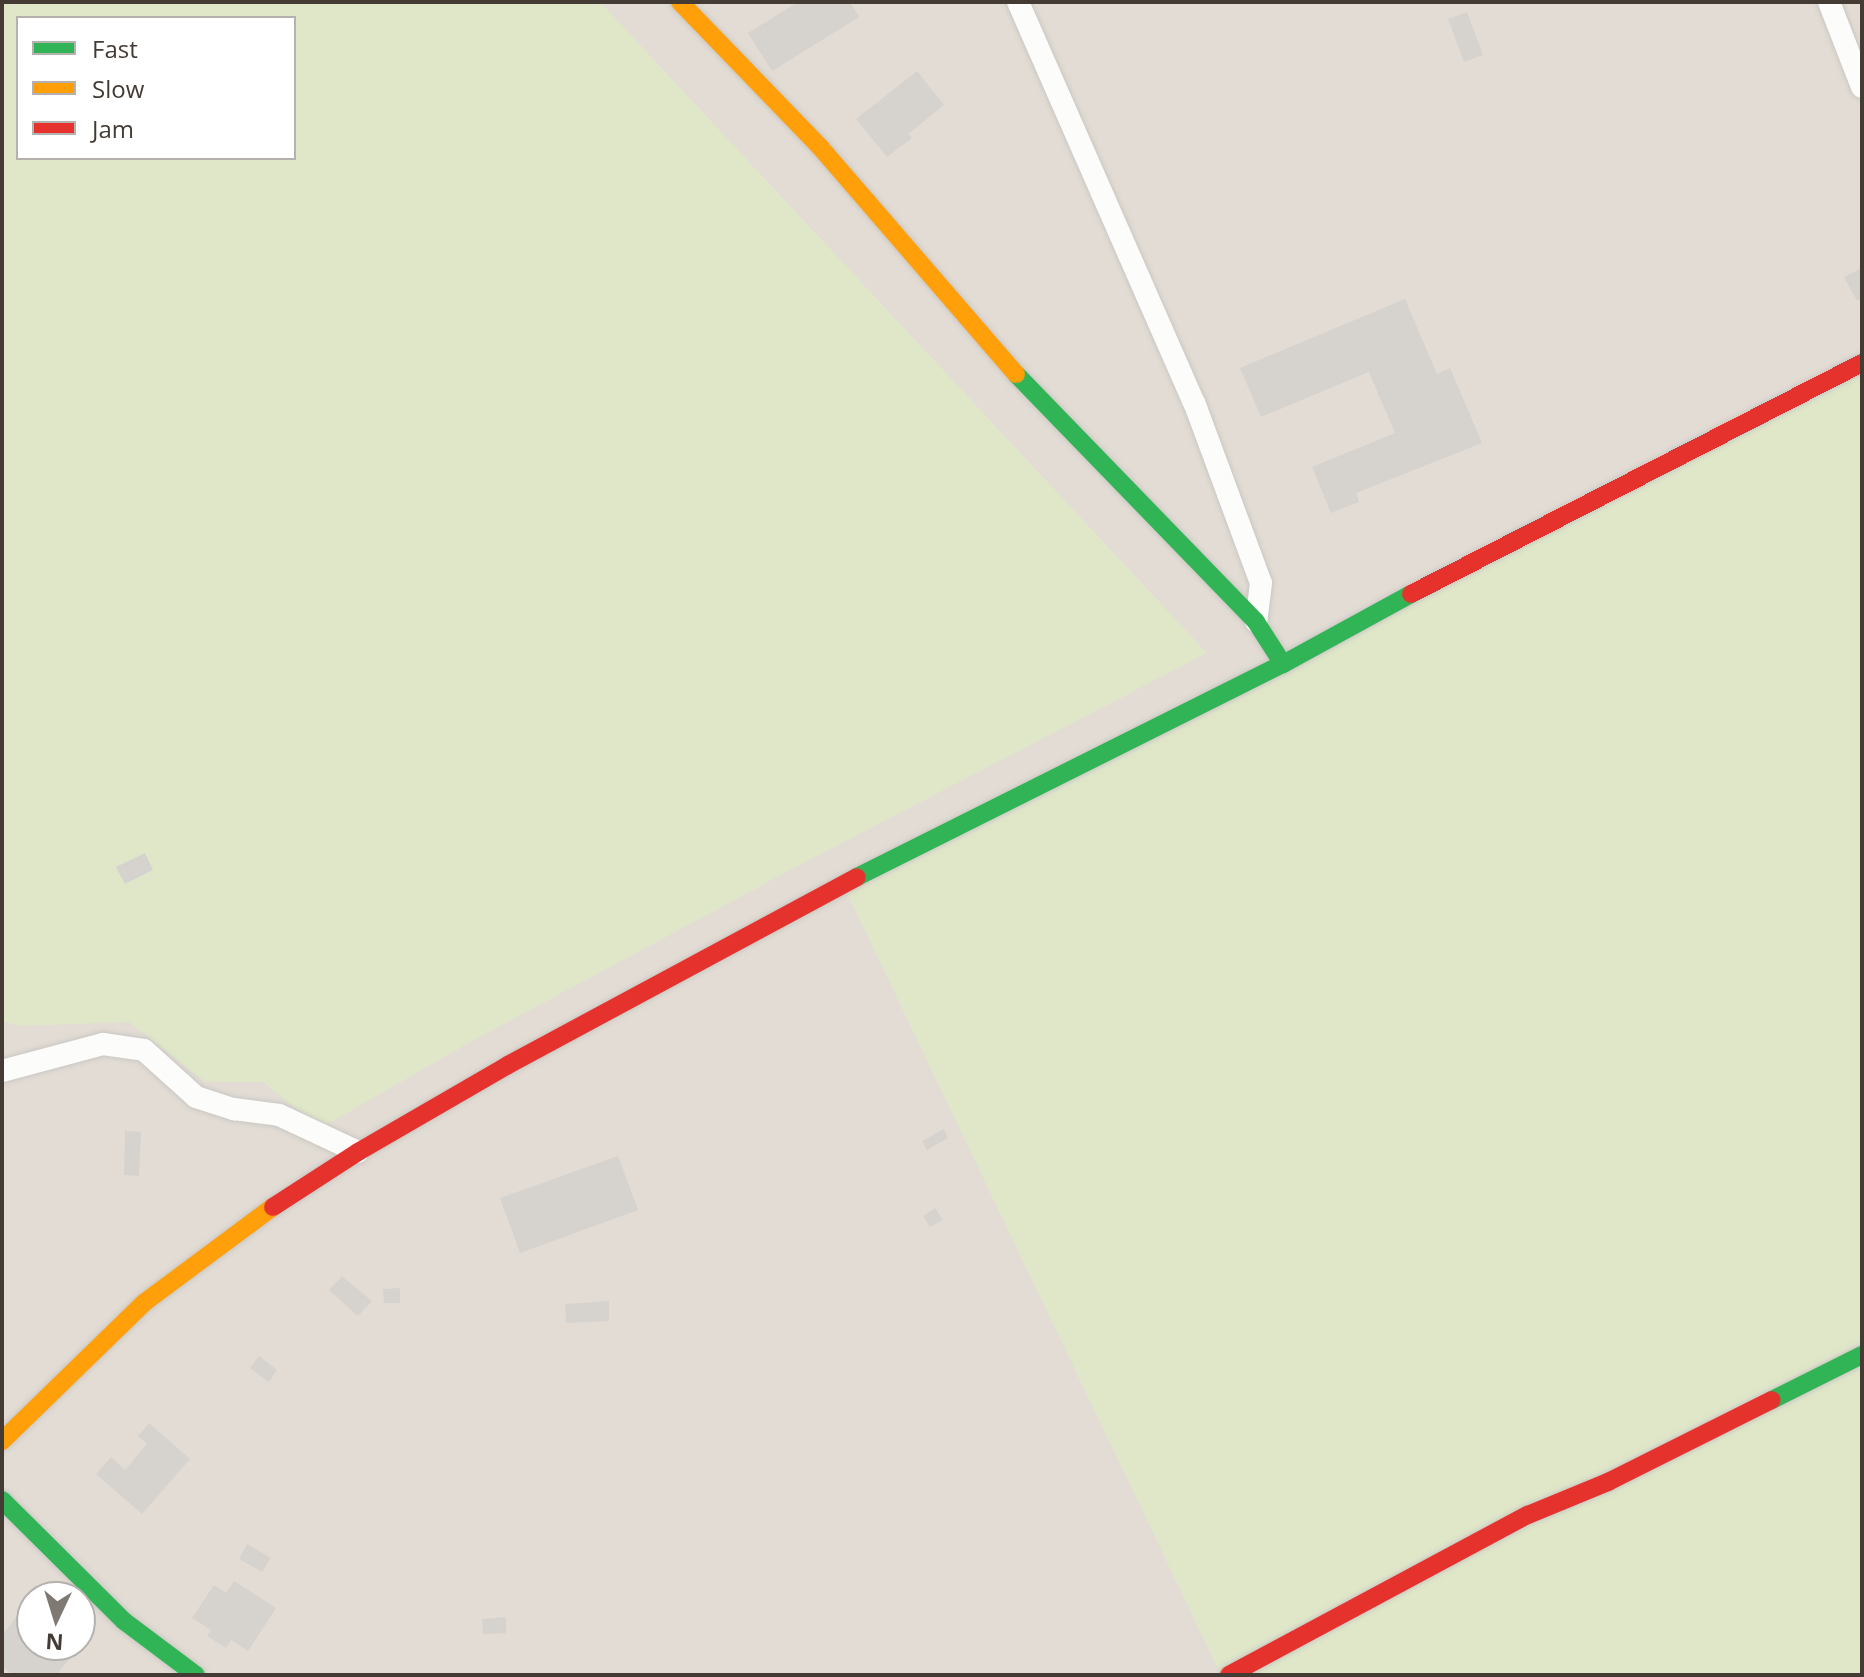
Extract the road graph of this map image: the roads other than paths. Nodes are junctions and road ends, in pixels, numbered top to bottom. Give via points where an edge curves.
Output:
1 (680, 2) edge
2 (1018, 2) edge
3 (1829, 2) edge
4 (1862, 87) edge
5 (1862, 363) edge
6 (1256, 622) junction
7 (1283, 664) junction
8 (2, 1071) edge
9 (358, 1152) junction
10 (1862, 1355) edge
11 (2, 1441) edge
12 (2, 1500) edge
13 (196, 1675) edge
14 (1229, 1675) edge

1 - 6 main road via 820,147 1035,396
2 - 6 street via 1194,402 1261,583
3 - 4 street
5 - 7 main road via 1443,576
6 - 7 main road
7 - 9 main road via 819,896
8 - 9 street via 103,1044 144,1050 196,1097 279,1115
9 - 11 main road via 249,1222 145,1302
10 - 14 main road via 1608,1482 1528,1515
12 - 13 main road via 124,1621

